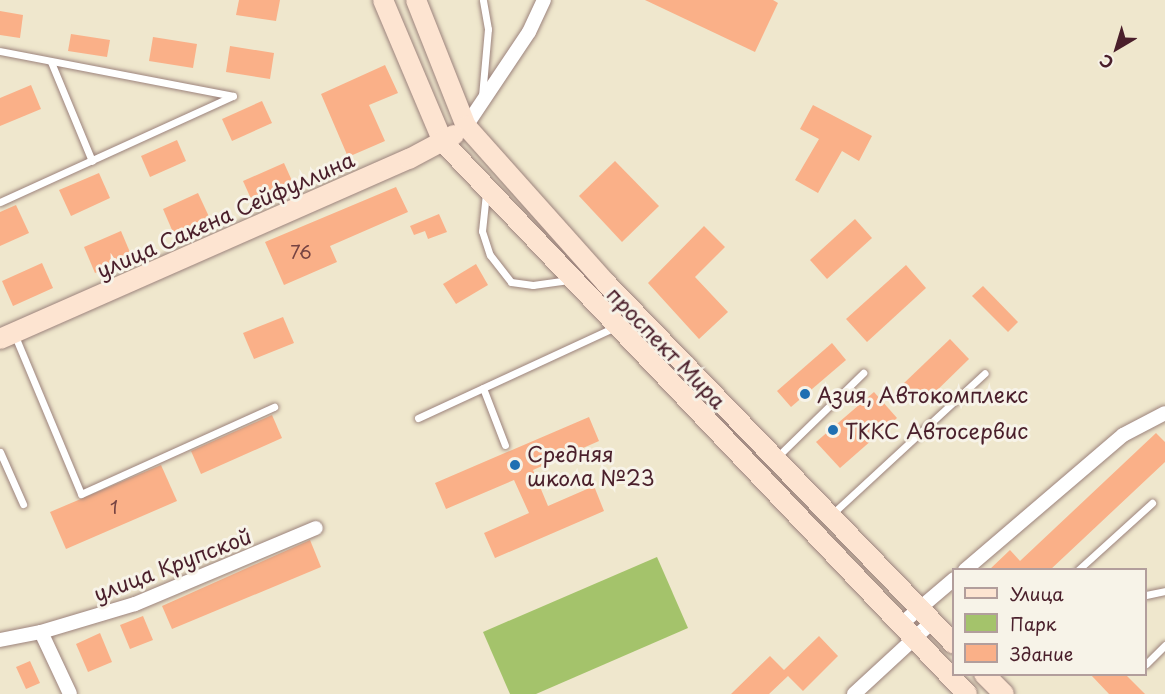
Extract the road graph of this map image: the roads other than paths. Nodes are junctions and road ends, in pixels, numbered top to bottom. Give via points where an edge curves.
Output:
1 (383, 0) edge
2 (416, 0) edge
3 (483, 0) edge
4 (544, 0) edge
5 (0, 51) edge
6 (51, 62) junction
7 (480, 105) junction
8 (466, 126) junction
9 (443, 142) junction
10 (92, 160) junction
11 (486, 187) junction
12 (0, 202) edge
13 (570, 280) junction
14 (615, 327) junction
15 (7, 336) edge
16 (863, 373) dead end
17 (985, 373) dead end
18 (483, 388) junction
19 (274, 407) dead end
20 (1165, 413) edge
21 (418, 418) dead end
22 (505, 445) dead end
23 (0, 452) edge
24 (774, 459) junction
25 (1152, 503) dead end
26 (23, 504) dead end
27 (829, 516) junction
28 (316, 528) dead end
29 (967, 568) edge
30 (1080, 568) edge
31 (952, 581) edge
32 (1165, 591) edge
33 (1147, 595) edge
34 (925, 615) junction
35 (900, 626) junction
36 (41, 632) junction
37 (0, 640) edge
38 (914, 640) junction
39 (952, 642) edge
40 (1165, 645) edge
41 (1147, 663) edge
42 (985, 676) edge
43 (70, 694) edge
44 (854, 694) edge
45 (967, 694) edge
46 (1004, 694) edge

1 - 9 main road, проспект Мира
2 - 8 main road, проспект Мира
3 - 7 lane via 488,28
4 - 7 street via 529,32
5 - 6 lane
6 - 10 lane
6 - 10 lane via 234,96
7 - 8 street
8 - 9 main road, улица Сакена Сейфуллина
8 - 24 main road, проспект Мира via 606,283
9 - 11 main road, проспект Мира
9 - 15 main road, улица Сакена Сейфуллина
10 - 12 lane
11 - 13 main road, проспект Мира
11 - 13 lane via 482,231 490,255 511,282 533,285
13 - 14 main road, проспект Мира
14 - 18 lane
14 - 35 main road, проспект Мира
15 - 19 lane via 81,494
16 - 24 lane
17 - 27 lane
18 - 21 lane
18 - 22 lane
20 - 29 street via 1123,435
23 - 26 lane
24 - 27 main road, проспект Мира
25 - 30 lane
27 - 34 main road, проспект Мира
28 - 36 street, улица Крупской via 135,604
31 - 34 street
32 - 33 lane
34 - 35 street
34 - 38 street
34 - 39 main road, проспект Мира
35 - 38 main road, проспект Мира
36 - 37 street, улица Крупской
36 - 43 street
38 - 44 street
38 - 45 main road, проспект Мира
40 - 41 lane
42 - 46 main road

